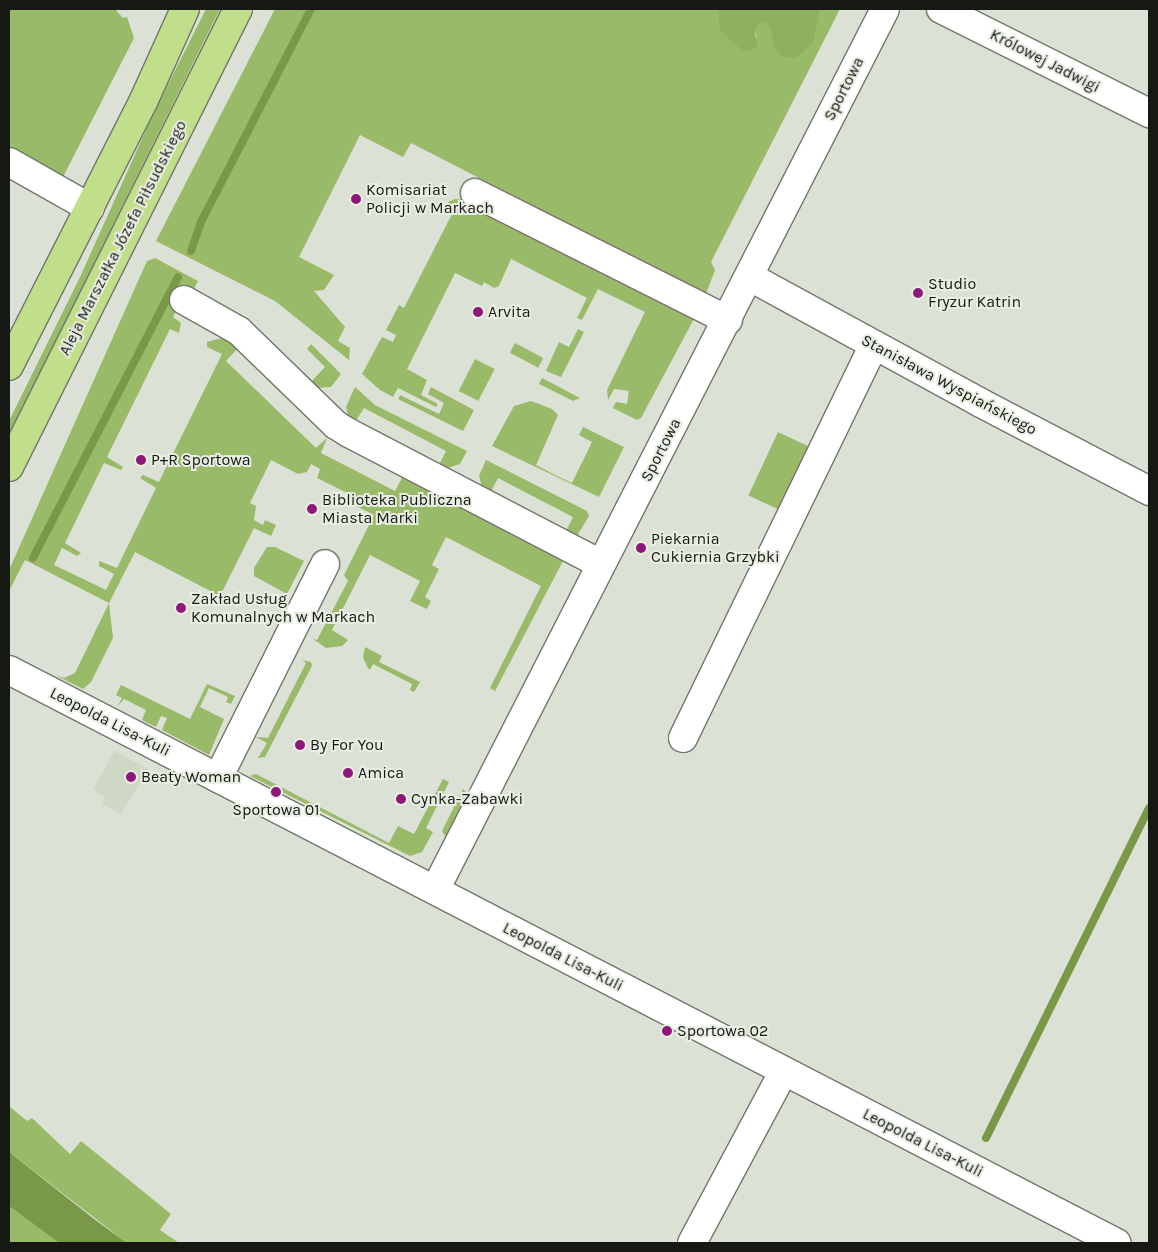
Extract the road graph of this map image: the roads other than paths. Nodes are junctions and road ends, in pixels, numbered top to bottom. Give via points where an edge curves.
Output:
1 (186, 9) edge
2 (238, 9) edge
3 (885, 9) edge
4 (941, 9) edge
5 (1149, 113) edge
6 (9, 162) edge
7 (475, 193) dead end
8 (90, 208) junction
9 (750, 277) junction
10 (184, 300) dead end
11 (728, 320) junction
12 (874, 345) junction
13 (9, 366) edge
14 (9, 467) edge
15 (1149, 491) edge
16 (325, 564) dead end
17 (601, 564) junction
18 (9, 670) edge
19 (682, 738) dead end
20 (218, 778) junction
21 (435, 890) junction
22 (784, 1071) junction
23 (692, 1243) edge
24 (1117, 1243) edge

1 - 8 main road
2 - 14 main road, Aleja Marszałka Józefa Piłsudskiego
3 - 9 street, Sportowa
4 - 5 street, Królowej Jadwigi
6 - 8 street
7 - 11 street
8 - 13 main road
9 - 11 street, Sportowa
9 - 12 street, Stanisława Wyspiańskiego
10 - 17 street via 239,331 349,433
11 - 17 street, Sportowa
12 - 15 street, Stanisława Wyspiańskiego
12 - 19 street
16 - 20 street
17 - 21 street, Sportowa
18 - 20 street, Leopolda Lisa-Kuli
20 - 21 street, Leopolda Lisa-Kuli
21 - 22 street, Leopolda Lisa-Kuli
22 - 23 street
22 - 24 street, Leopolda Lisa-Kuli

